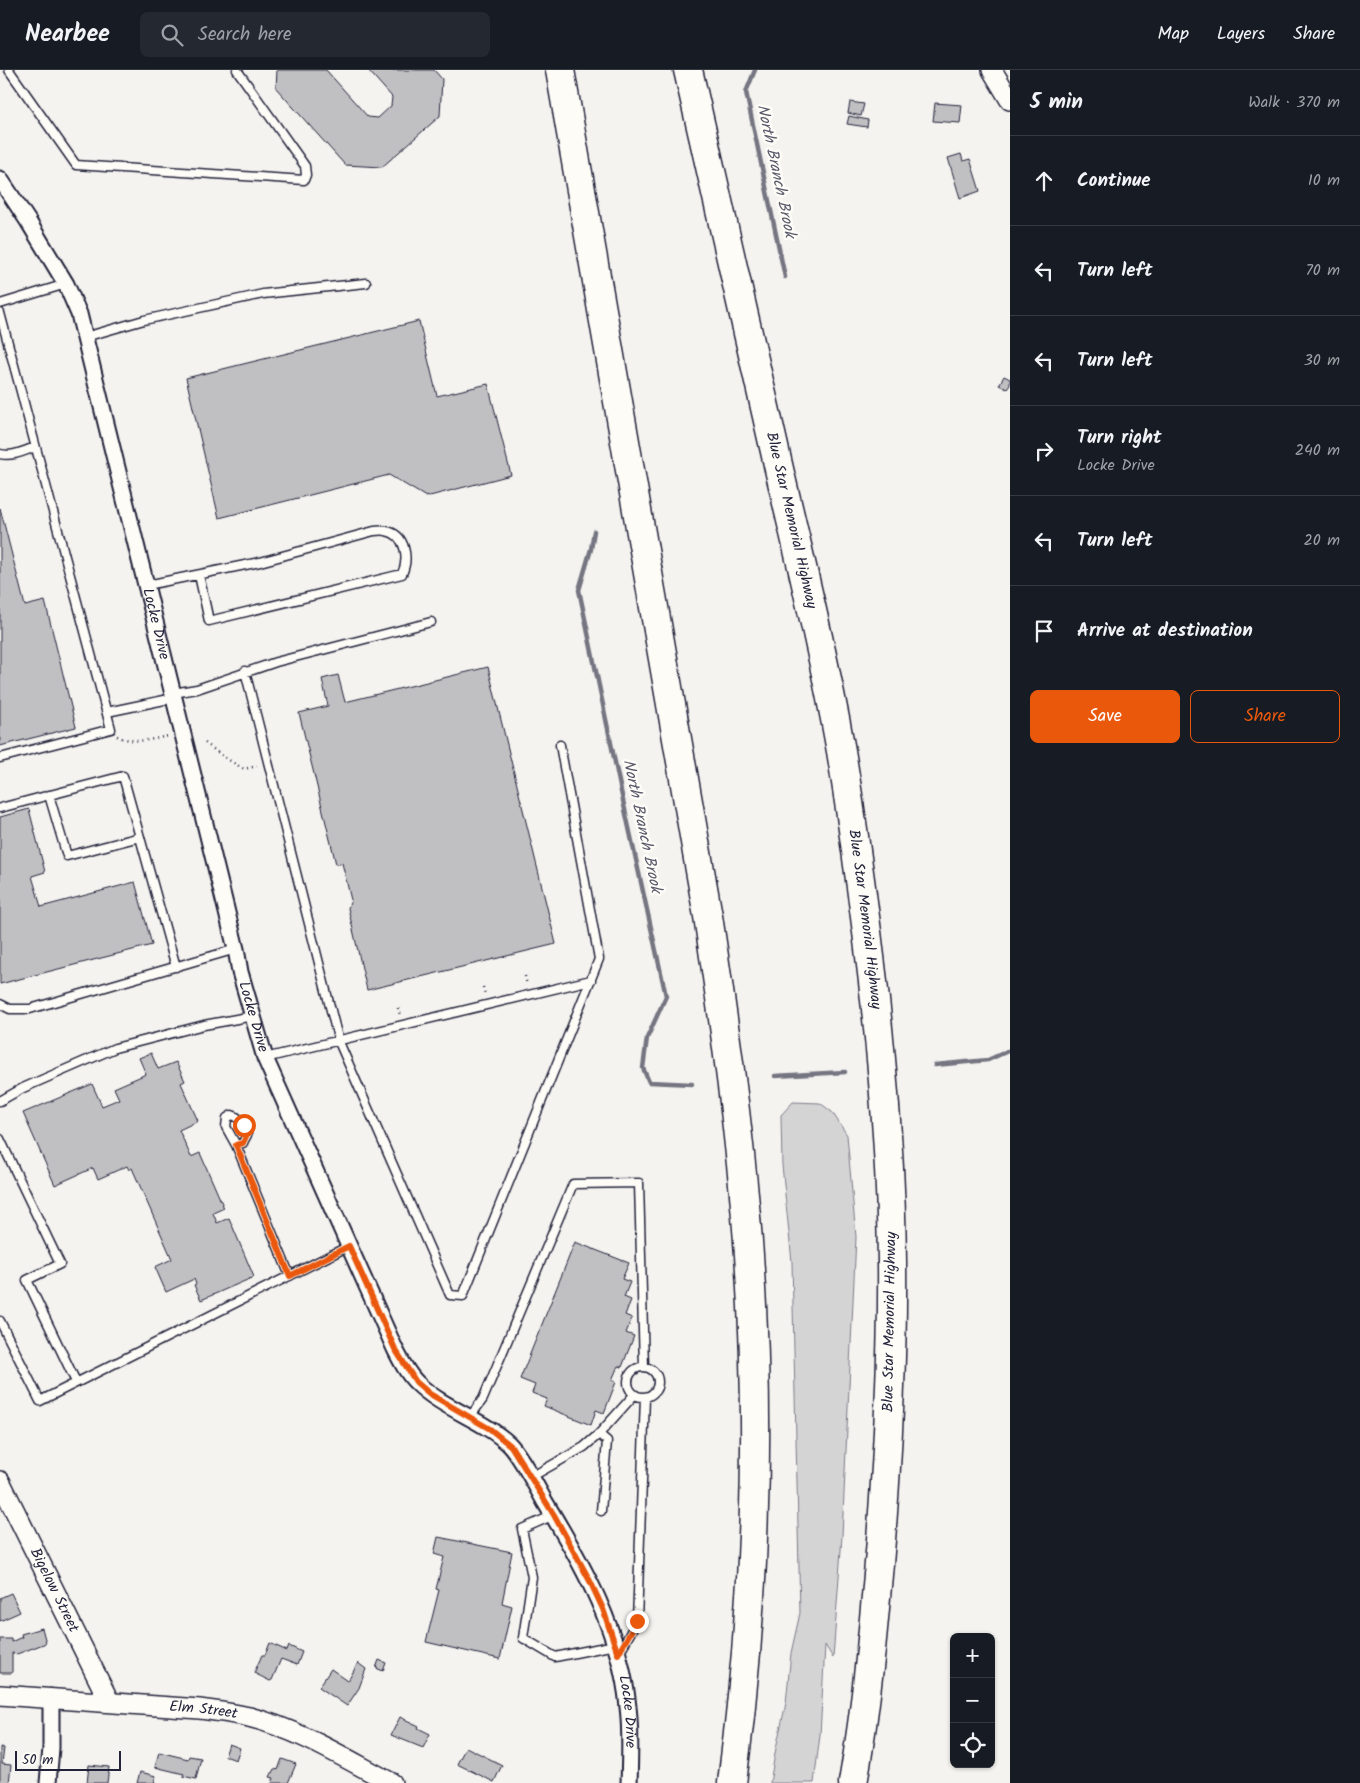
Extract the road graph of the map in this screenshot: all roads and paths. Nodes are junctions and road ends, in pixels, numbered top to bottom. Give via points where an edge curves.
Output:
1 (9, 70) edge
2 (237, 70) edge
3 (560, 70) edge
4 (688, 70) edge
5 (992, 70) edge
6 (1010, 100) edge
7 (0, 179) edge
8 (66, 284) junction
9 (366, 284) dead end
10 (0, 304) edge
11 (0, 313) edge
12 (85, 337) junction
13 (35, 447) junction
14 (0, 454) edge
15 (199, 574) junction
16 (146, 586) junction
17 (431, 622) dead end
18 (245, 671) junction
19 (174, 695) junction
20 (107, 712) junction
21 (111, 729) junction
22 (168, 736) dead end
23 (206, 743) dead end
24 (560, 745) dead end
25 (0, 758) edge
26 (257, 766) dead end
27 (49, 795) junction
28 (0, 808) edge
29 (140, 837) junction
30 (236, 949) junction
31 (176, 967) junction
32 (591, 980) junction
33 (0, 1004) edge
34 (252, 1016) junction
35 (338, 1042) junction
36 (265, 1058) junction
37 (0, 1101) edge
38 (0, 1139) edge
39 (236, 1145) dead end
40 (349, 1246) junction
41 (290, 1276) junction
42 (0, 1321) edge
43 (644, 1367) junction
44 (76, 1382) junction
45 (634, 1395) junction
46 (645, 1397) junction
47 (470, 1417) junction
48 (599, 1434) junction
49 (532, 1478) junction
50 (0, 1481) edge
51 (601, 1511) dead end
52 (554, 1515) junction
53 (617, 1650) junction
54 (0, 1695) edge
55 (51, 1697) junction
56 (109, 1702) junction
57 (48, 1783) edge
58 (392, 1783) edge
59 (629, 1783) edge
60 (732, 1783) edge
61 (853, 1783) edge

1 - 2 lane via 76,165 304,180 305,166
3 - 60 highway via 708,916 740,1150 752,1319 754,1471 746,1640
4 - 61 highway, Blue Star Memorial Highway via 832,703 859,872 882,1066 892,1244 890,1406 873,1629
5 - 6 street
7 - 8 street, Locke Drive
8 - 10 lane
8 - 12 street, Locke Drive
9 - 12 lane via 263,294 144,320
11 - 13 lane
12 - 16 street, Locke Drive
13 - 14 lane
13 - 20 lane
15 - 15 lane via 260,562 374,531 396,535 406,555 402,574 209,621
15 - 16 lane
16 - 19 street, Locke Drive
17 - 18 lane
18 - 19 lane
18 - 35 lane
19 - 20 lane
19 - 30 street, Locke Drive
20 - 21 lane
21 - 22 path via 114,735 126,740 147,741
21 - 25 lane
23 - 26 path via 244,769
24 - 32 lane via 600,959
27 - 28 lane
27 - 29 lane via 67,856
27 - 29 lane via 123,776
29 - 31 lane
30 - 31 lane
30 - 34 street, Locke Drive
31 - 33 lane via 30,1009 10,1009
32 - 35 lane
32 - 35 lane via 463,1296 450,1295
34 - 36 street, Locke Drive
34 - 37 lane via 115,1048
35 - 36 lane
36 - 40 street, Locke Drive
38 - 44 lane via 60,1264 27,1280
39 - 41 lane
40 - 41 lane
40 - 47 street, Locke Drive via 395,1349 416,1382
41 - 44 lane
42 - 44 lane via 40,1400
43 - 45 lane via 634,1370 628,1379
43 - 46 lane via 653,1371 658,1380 656,1390
43 - 47 lane via 639,1183 573,1184 483,1399
45 - 46 lane
45 - 48 lane
46 - 53 lane via 637,1621
47 - 49 street, Locke Drive via 511,1446
48 - 49 lane via 584,1447
48 - 51 lane via 607,1441
49 - 52 street, Locke Drive
50 - 56 street, Bigelow Street
52 - 53 street, Locke Drive via 590,1581
52 - 53 lane via 522,1529 532,1577 523,1638 555,1657
53 - 59 street, Locke Drive via 628,1706
54 - 55 street, Elm Street
55 - 56 street, Elm Street
55 - 57 street
56 - 58 street, Elm Street via 200,1708 251,1717 309,1740

